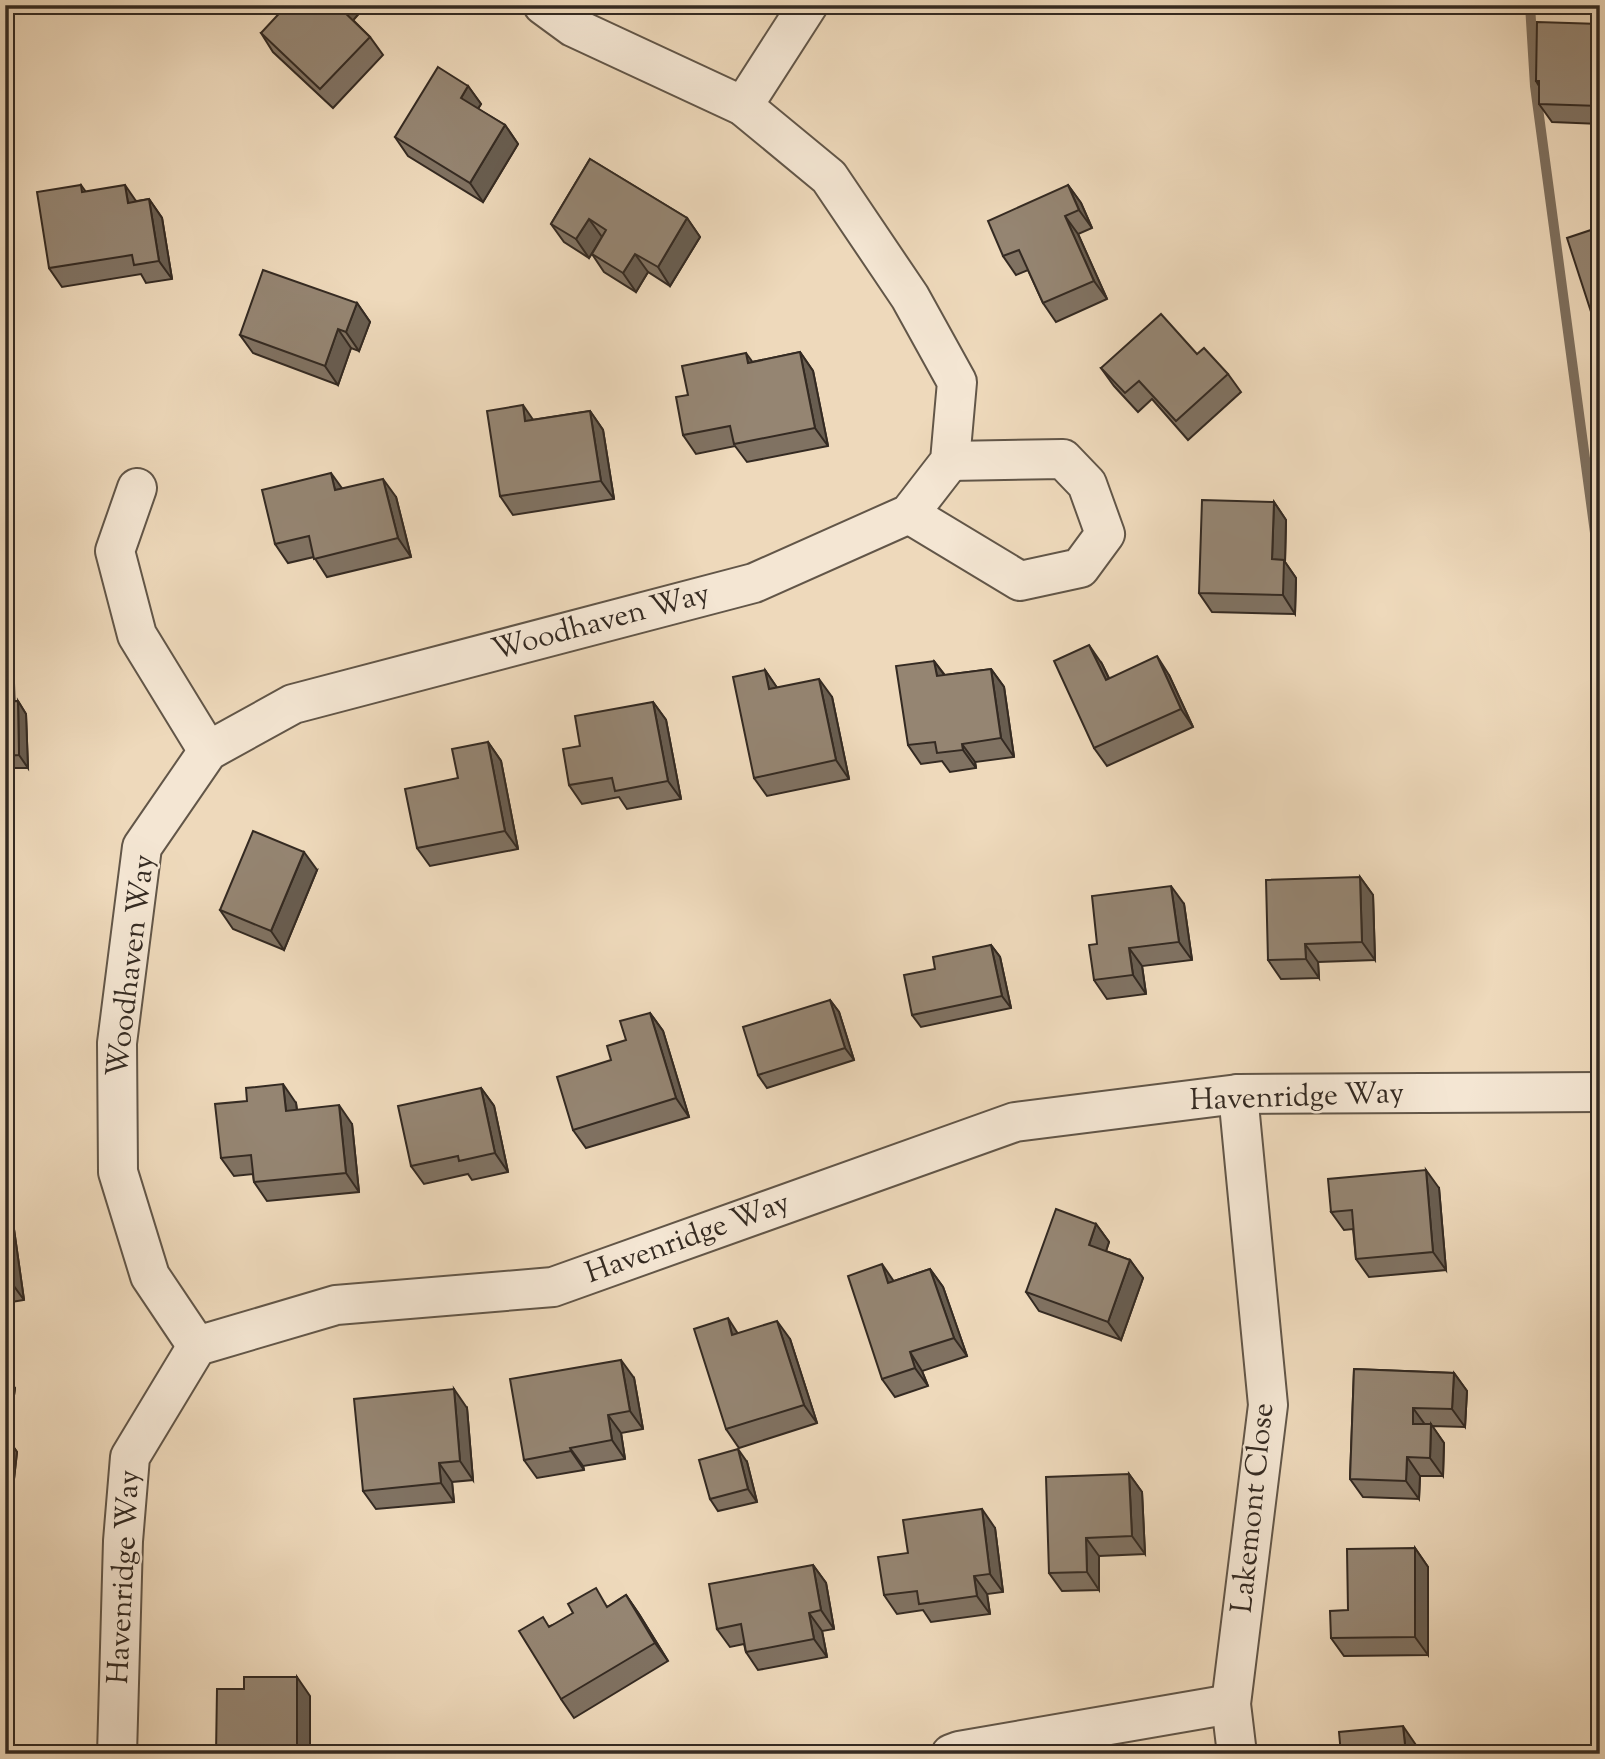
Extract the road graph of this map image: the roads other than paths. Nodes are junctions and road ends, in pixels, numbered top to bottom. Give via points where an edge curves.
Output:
1 (543, 5) edge
2 (808, 5) edge
3 (743, 106) junction
4 (950, 461) junction
5 (136, 488) dead end
6 (909, 514) junction
7 (208, 751) junction
8 (1600, 1092) edge
9 (1238, 1094) junction
10 (197, 1346) junction
11 (1231, 1704) junction
12 (117, 1754) edge
13 (951, 1754) edge
14 (1237, 1754) edge

1 - 3 street via 573,27
2 - 3 street
3 - 4 street via 829,177 910,297 957,382
4 - 6 street, Woodhaven Way
4 - 6 street via 1063,459 1087,484 1105,534 1080,568 1020,581
5 - 7 street via 115,551 137,635
6 - 7 street, Woodhaven Way via 754,583 293,704
7 - 10 street, Woodhaven Way via 142,847 117,1044 118,1172 150,1276
8 - 9 street, Havenridge Way
9 - 10 street, Havenridge Way via 1016,1122 553,1287 336,1306
9 - 11 street, Lakemont Close via 1268,1405
10 - 12 street, Havenridge Way via 130,1457 122,1541
11 - 13 street
11 - 14 street, Lakemont Close

